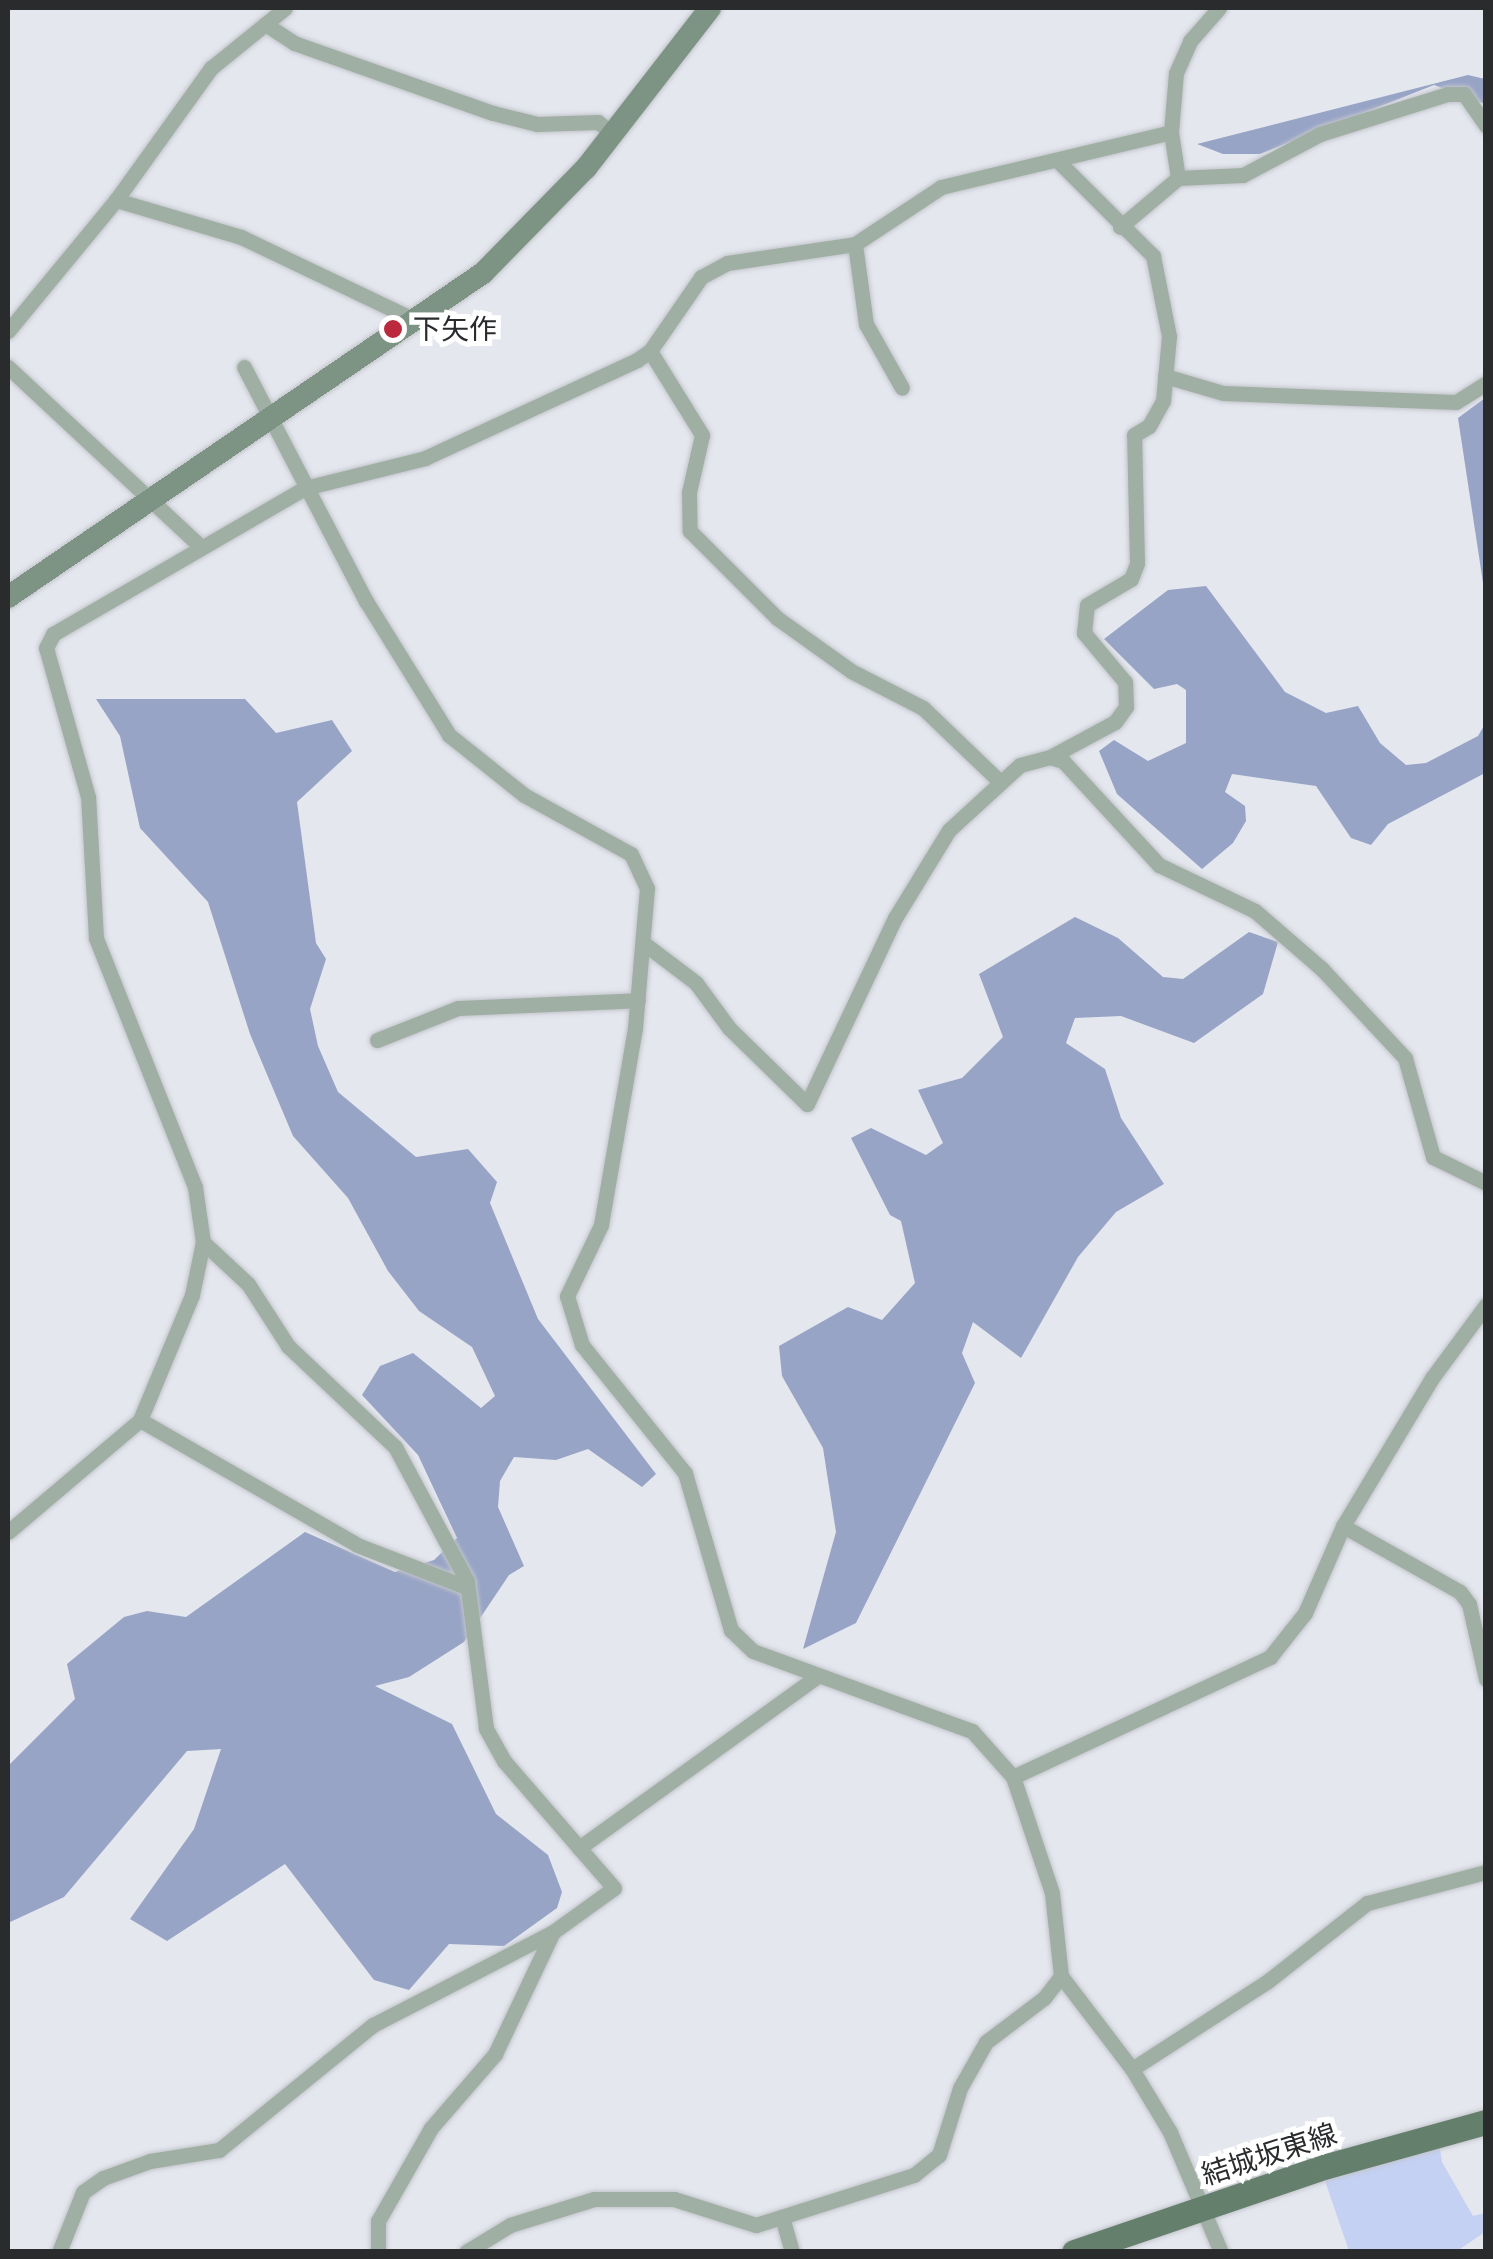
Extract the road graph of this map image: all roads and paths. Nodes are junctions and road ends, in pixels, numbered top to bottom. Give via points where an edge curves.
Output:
1 (284, 8) edge
2 (710, 8) edge
3 (1219, 8) edge
4 (265, 24) junction
5 (1486, 126) edge
6 (1171, 132) junction
7 (613, 134) junction
8 (1058, 161) junction
9 (1178, 178) junction
10 (116, 200) junction
11 (1120, 227) junction
12 (855, 244) junction
13 (418, 322) junction
14 (8, 331) edge
15 (650, 351) junction
16 (8, 367) edge
17 (244, 367) dead end
18 (1165, 376) junction
19 (1486, 383) edge
20 (902, 388) dead end
21 (271, 420) junction
22 (305, 488) junction
23 (153, 500) junction
24 (200, 546) junction
25 (8, 597) edge
26 (1050, 757) junction
27 (998, 781) junction
28 (646, 945) junction
29 (638, 1000) junction
30 (377, 1040) dead end
31 (1486, 1183) edge
32 (203, 1242) junction
33 (1486, 1306) edge
34 (140, 1420) junction
35 (1343, 1526) junction
36 (8, 1532) edge
37 (466, 1587) junction
38 (816, 1676) junction
39 (1486, 1679) edge
40 (1013, 1776) junction
41 (579, 1848) junction
42 (1486, 1872) edge
43 (553, 1932) junction
44 (1060, 1976) junction
45 (1132, 2069) junction
46 (1486, 2122) edge
47 (1205, 2206) junction
48 (782, 2217) junction
49 (59, 2252) edge
50 (378, 2252) edge
51 (466, 2252) edge
52 (792, 2252) edge
53 (1074, 2252) edge
54 (1221, 2252) edge

1 - 4 street
2 - 7 street
3 - 6 street via 1190,41 1176,73
4 - 7 street via 294,43 493,113 537,124 598,122
4 - 10 street via 212,68
5 - 9 street via 1464,94 1448,94 1320,134 1244,175
6 - 8 street
6 - 9 street
7 - 13 street via 512,247
8 - 11 street
8 - 12 street via 941,186
9 - 11 street
10 - 13 street via 241,237
10 - 14 street
11 - 18 street via 1160,271 1169,336
12 - 15 street via 727,263 701,277
12 - 20 street via 866,324
13 - 21 street
15 - 22 street via 424,458
15 - 27 street via 702,436 689,492 690,531 777,618 851,672 923,708
16 - 23 street
17 - 21 street
18 - 19 street via 1223,393 1456,402
18 - 26 street via 1163,401 1149,426 1134,435 1137,564 1131,579 1088,605 1084,633 1125,682 1126,707 1115,722
21 - 22 street
21 - 23 street
22 - 24 street
22 - 28 street via 403,667 449,735 524,795 631,854 646,888
23 - 24 street
23 - 25 street
24 - 32 street via 78,615 46,648 88,797 100,955 195,1187
26 - 27 street via 1020,765
26 - 31 street via 1063,761 1158,865 1255,910 1322,969 1405,1058 1433,1157
27 - 28 street via 949,830 922,870 807,1104 729,1028 696,983
28 - 29 street
29 - 30 street via 458,1008
29 - 38 street via 601,1226 571,1281 570,1324 598,1370 685,1473 731,1630 753,1650
32 - 34 street via 164,1374
32 - 37 street via 248,1284 288,1346 395,1447
33 - 35 street via 1432,1378
34 - 36 street
34 - 37 street via 357,1545
35 - 39 street via 1460,1592 1469,1604
35 - 40 street via 1305,1613 1270,1657
37 - 41 street via 476,1611 486,1728 504,1762
38 - 40 street via 972,1732
38 - 41 street
40 - 44 street via 1052,1893
41 - 43 street via 614,1888
42 - 45 street via 1367,1903 1268,1981
43 - 49 street via 373,2024 220,2150 150,2161 103,2178 84,2192
43 - 50 street via 504,2038 431,2128 378,2220
44 - 45 street
44 - 48 street via 972,2061 940,2156 914,2175
45 - 47 street
46 - 47 main road, 結城坂東線
47 - 53 main road, 結城坂東線
47 - 54 street
48 - 51 street via 756,2226 674,2199 594,2199 510,2224
48 - 52 street

